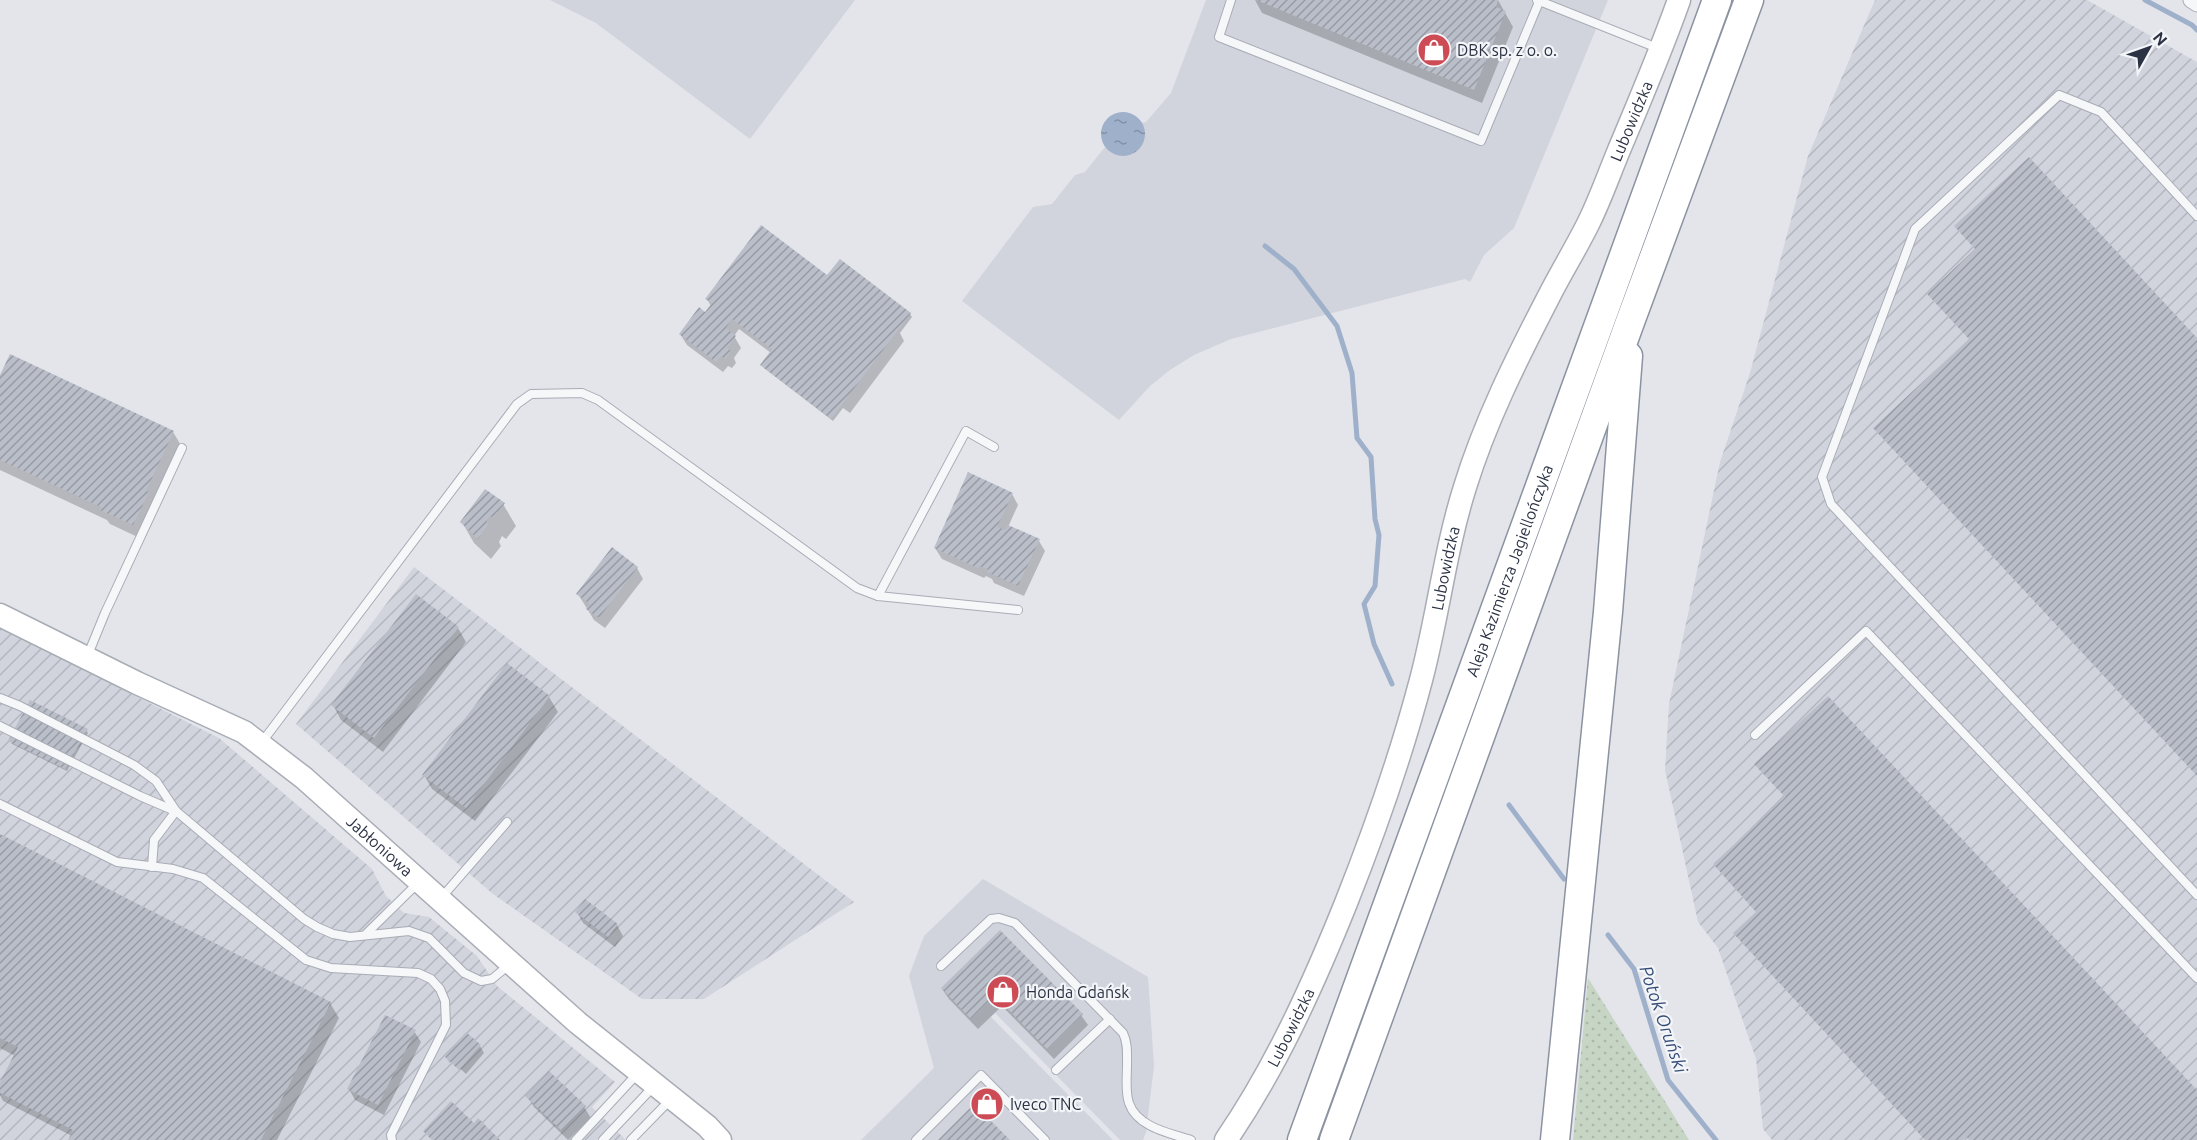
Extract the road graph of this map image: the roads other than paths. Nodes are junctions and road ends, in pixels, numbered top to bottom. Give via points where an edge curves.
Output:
1 (1232, 0) edge
2 (1679, 0) edge
3 (1717, 0) edge
4 (1749, 0) edge
5 (2191, 0) edge
6 (1538, 1) edge
7 (2197, 4) edge
8 (1661, 50) junction
9 (2197, 216) edge
10 (1630, 322) junction
11 (994, 447) dead end
12 (182, 448) dead end
13 (878, 596) junction
14 (1018, 610) dead end
15 (0, 615) edge
16 (86, 658) junction
17 (0, 698) edge
18 (0, 726) edge
19 (1755, 735) dead end
20 (261, 744) junction
21 (0, 804) edge
22 (176, 811) junction
23 (507, 822) dead end
24 (152, 867) junction
25 (419, 882) junction
26 (2197, 895) edge
27 (440, 900) junction
28 (366, 934) junction
29 (510, 963) junction
30 (941, 966) dead end
31 (2197, 978) edge
32 (1110, 1019) junction
33 (1056, 1070) dead end
34 (655, 1085) junction
35 (1301, 1133) edge
36 (392, 1140) edge
37 (576, 1140) edge
38 (603, 1140) edge
39 (632, 1140) edge
40 (720, 1140) edge
41 (916, 1140) edge
42 (1045, 1140) edge
43 (1191, 1140) edge
44 (1226, 1140) edge
45 (1335, 1140) edge
46 (1555, 1140) edge

1 - 6 lane via 1219,37 1481,141
2 - 8 street, Lubowidzka
3 - 35 highway, Aleja Kazimierza Jagiellończyka
4 - 10 highway, Aleja Kazimierza Jagiellończyka
5 - 7 street
6 - 8 lane
8 - 44 street, Lubowidzka via 1588,223 1484,435 1444,568 1409,723 1358,873 1291,1029
9 - 26 lane via 2101,112 2059,95 1915,229 1822,477 1831,504
10 - 45 highway, Aleja Kazimierza Jagiellończyka
10 - 46 highway via 1607,624
11 - 13 lane via 966,431
12 - 16 lane
13 - 14 lane
13 - 20 lane via 857,588 598,400 582,393 531,394 518,405
15 - 16 street, Jabłoniowa
16 - 20 street, Jabłoniowa via 244,732
17 - 22 lane via 134,765 156,781
18 - 22 lane
19 - 31 lane via 1866,631
20 - 25 street, Jabłoniowa
21 - 24 lane via 117,862
22 - 24 lane via 154,840
22 - 28 lane via 310,923 350,937
23 - 27 lane
24 - 36 lane via 203,878 306,960 332,968 418,973 440,989 446,1024 391,1135
25 - 27 street, Jabłoniowa
25 - 28 lane
27 - 29 street, Jabłoniowa
28 - 29 lane via 409,931 429,938 464,973 482,981 492,979
29 - 34 street, Jabłoniowa
30 - 32 lane via 991,920 1015,923
32 - 33 lane
32 - 43 lane via 1125,1037 1127,1094 1136,1115 1152,1126
34 - 37 lane
34 - 38 lane
34 - 39 lane
34 - 40 street, Jabłoniowa
41 - 42 lane via 981,1075

